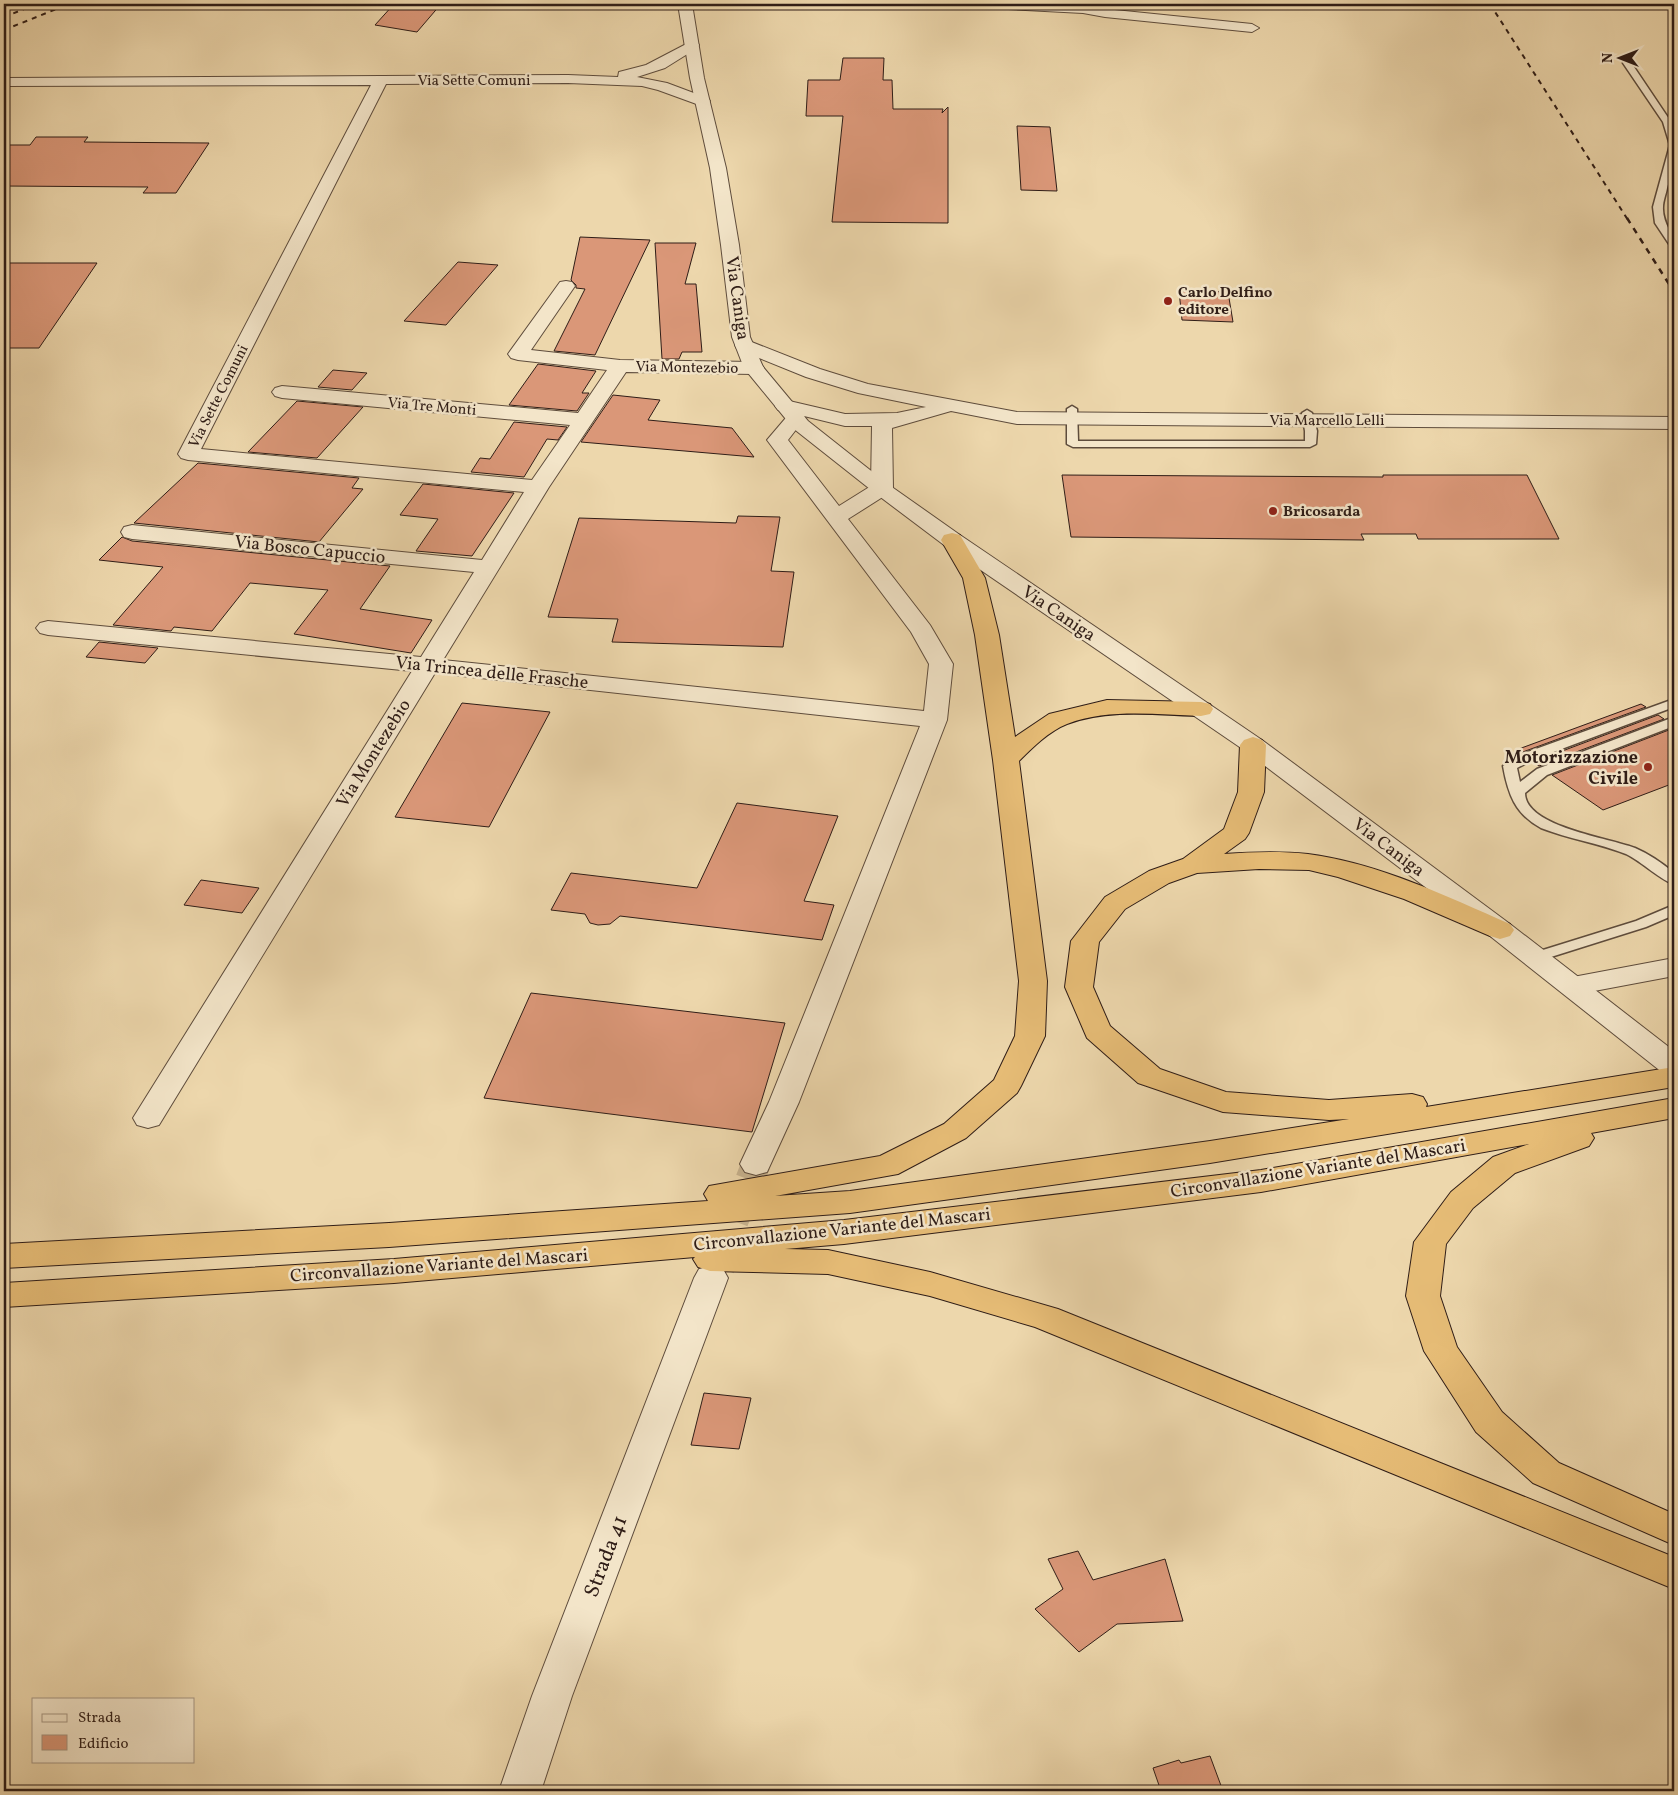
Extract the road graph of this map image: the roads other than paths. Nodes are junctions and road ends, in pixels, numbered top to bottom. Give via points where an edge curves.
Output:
1 (685, 4) edge
2 (989, 4) edge
3 (1252, 28) dead end
4 (692, 45) junction
5 (1626, 63) dead end
6 (645, 71) junction
7 (683, 74) junction
8 (568, 79) junction
9 (381, 80) junction
10 (4, 82) edge
11 (654, 84) junction
12 (702, 101) junction
13 (1674, 245) edge
14 (566, 286) dead end
15 (744, 345) junction
16 (620, 366) junction
17 (754, 368) junction
18 (838, 381) junction
19 (282, 392) dead end
20 (952, 407) junction
21 (790, 412) junction
22 (1674, 413) edge
23 (1308, 416) junction
24 (897, 419) junction
25 (583, 420) junction
26 (1674, 423) edge
27 (538, 487) junction
28 (882, 489) junction
29 (836, 517) junction
30 (132, 532) dead end
31 (952, 540) junction
32 (488, 567) junction
33 (48, 628) dead end
34 (428, 666) junction
35 (1674, 703) edge
36 (1201, 710) junction
37 (935, 720) junction
38 (1674, 721) edge
39 (1253, 745) junction
40 (1006, 760) junction
41 (1518, 799) junction
42 (1192, 865) junction
43 (1674, 880) edge
44 (1674, 910) edge
45 (1500, 930) junction
46 (1535, 957) junction
47 (1674, 967) edge
48 (1573, 986) junction
49 (1667, 1075) edge
50 (1616, 1088) junction
51 (1658, 1111) edge
52 (148, 1118) dead end
53 (756, 1164) tunnel mouth
54 (389, 1235) junction
55 (4, 1256) edge
56 (394, 1271) junction
57 (711, 1278) tunnel mouth
58 (4, 1295) edge
59 (1674, 1530) edge
60 (1674, 1572) edge
61 (520, 1791) edge

1 - 4 street, Via Caniga
2 - 3 street via 1083,9
4 - 6 street, Via Sette Comuni
4 - 7 street, Via Caniga
5 - 13 lane via 1666,122 1674,145 1658,207 1660,223
6 - 7 street, Via Sette Comuni
6 - 8 street, Via Sette Comuni
7 - 11 street, Via Sette Comuni
7 - 12 street, Via Caniga
8 - 9 street, Via Sette Comuni
8 - 11 street, Via Sette Comuni
9 - 10 street, Via Sette Comuni
9 - 27 street, Via Sette Comuni via 188,454
11 - 12 street, Via Sette Comuni
12 - 15 street, Via Caniga via 718,168
14 - 16 street, Via Montezebio via 518,354
15 - 17 street, Via Caniga
15 - 18 street, Via Marcello Lelli
16 - 17 street, Via Montezebio
16 - 25 street, Via Montezebio
17 - 21 street, Via Caniga
18 - 20 street, Via Marcello Lelli
18 - 21 street, Via Marcello Lelli via 809,387
19 - 25 street, Via Tre Monti
20 - 23 street, Via Marcello Lelli via 1017,418 1072,413
20 - 24 street, Via Marcello Lelli
21 - 24 street, Via Marcello Lelli via 845,420
21 - 28 street, Via Caniga via 801,425
21 - 29 street via 777,440
22 - 23 street, Via Marcello Lelli
23 - 26 street, Via Marcello Lelli
24 - 28 street via 882,425
25 - 27 street, Via Montezebio
27 - 32 street, Via Montezebio
28 - 29 street
28 - 31 street, Via Caniga
29 - 37 street via 922,630 941,664
30 - 32 street, Via Bosco Capuccio
31 - 36 street, Via Caniga
31 - 40 highway via 974,578 987,635
32 - 34 street, Via Montezebio
33 - 34 street, Via Trincea delle Frasche
34 - 37 street, Via Trincea delle Frasche
34 - 52 street, Via Montezebio
35 - 41 lane via 1510,766 1513,789
36 - 39 street, Via Caniga
36 - 40 highway via 1106,707 1058,719 1026,740
37 - 53 street via 784,1102
38 - 41 lane via 1542,772 1518,792
39 - 42 highway via 1251,792 1236,833
39 - 45 street, Via Caniga
40 - 54 highway via 1033,982 1030,1036 1006,1086 955,1131 887,1166 757,1189
41 - 43 lane via 1527,813 1546,826 1630,850 1656,864
42 - 45 highway via 1261,860 1324,865 1394,884
42 - 50 highway via 1159,877 1115,903 1085,941 1079,987 1097,1031 1149,1076 1223,1102 1329,1110
44 - 46 lane via 1641,924
45 - 46 street, Via Caniga
46 - 48 street, Via Caniga
47 - 48 street
48 - 49 street, Via Caniga
49 - 50 highway, Circonvallazione Variante del Mascari
50 - 54 highway, Circonvallazione Variante del Mascari via 1210,1152 850,1202
51 - 56 highway, Circonvallazione Variante del Mascari via 1251,1182 844,1232
51 - 59 highway via 1504,1165 1462,1200 1430,1242 1423,1296 1441,1351 1489,1422 1546,1473
54 - 55 highway, Circonvallazione Variante del Mascari
56 - 58 highway, Circonvallazione Variante del Mascari
56 - 60 highway via 727,1259 828,1262 930,1284 1046,1318
57 - 61 street, Strada 41 via 552,1696

